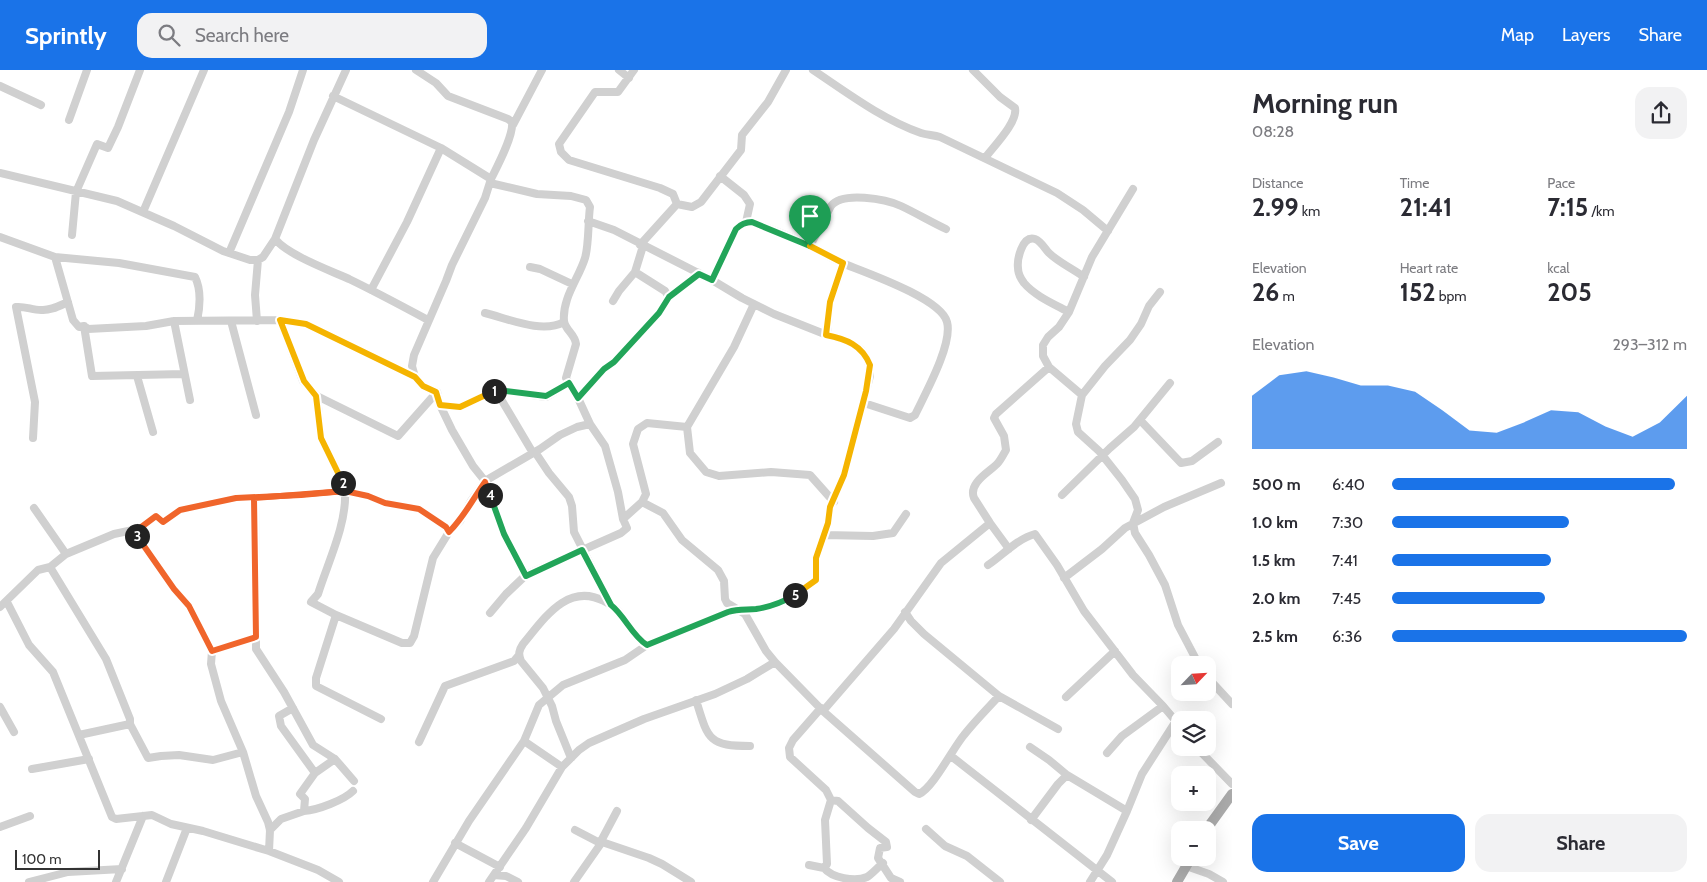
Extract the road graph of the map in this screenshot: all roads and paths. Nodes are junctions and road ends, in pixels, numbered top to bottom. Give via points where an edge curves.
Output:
1 (87, 70) edge
2 (140, 70) edge
3 (204, 70) edge
4 (303, 70) edge
5 (346, 70) edge
6 (416, 70) edge
7 (542, 70) edge
8 (619, 70) edge
9 (634, 70) edge
10 (786, 70) edge
11 (813, 70) edge
12 (973, 70) edge
13 (629, 78) junction
14 (0, 86) edge
15 (333, 96) junction
16 (41, 106) dead end
17 (69, 120) dead end
18 (513, 125) junction
19 (441, 148) junction
20 (985, 158) junction
21 (0, 173) edge
22 (720, 176) junction
23 (491, 181) junction
24 (1133, 189) dead end
25 (76, 192) junction
26 (677, 204) junction
27 (143, 212) junction
28 (588, 221) junction
29 (746, 222) junction
30 (946, 229) dead end
31 (1108, 231) junction
32 (72, 236) dead end
33 (0, 237) edge
34 (275, 239) junction
35 (642, 245) junction
36 (810, 246) junction
37 (228, 253) junction
38 (55, 257) junction
39 (258, 260) junction
40 (843, 263) junction
41 (530, 267) dead end
42 (636, 272) junction
43 (699, 274) junction
44 (1084, 277) junction
45 (712, 280) junction
46 (572, 284) junction
47 (371, 290) junction
48 (1160, 292) dead end
49 (669, 297) junction
50 (612, 301) dead end
51 (68, 302) junction
52 (754, 304) junction
53 (1069, 312) junction
54 (485, 313) dead end
55 (280, 320) junction
56 (428, 320) junction
57 (197, 321) junction
58 (230, 321) junction
59 (257, 321) junction
60 (174, 322) junction
61 (564, 322) junction
62 (84, 326) junction
63 (826, 335) junction
64 (1049, 367) junction
65 (184, 374) junction
66 (137, 376) junction
67 (415, 377) junction
68 (569, 383) junction
69 (1170, 383) dead end
70 (497, 390) junction
71 (436, 392) junction
72 (1082, 395) junction
73 (316, 396) junction
74 (578, 398) junction
75 (190, 400) dead end
76 (864, 403) junction
77 (440, 405) junction
78 (256, 415) dead end
79 (1140, 420) junction
80 (590, 424) junction
81 (687, 427) junction
82 (153, 432) dead end
83 (33, 438) dead end
84 (1218, 442) dead end
85 (535, 452) junction
86 (1102, 455) junction
87 (485, 482) junction
88 (1221, 483) dead end
89 (345, 491) junction
90 (1062, 495) dead end
91 (254, 498) junction
92 (642, 502) junction
93 (834, 502) junction
94 (34, 508) dead end
95 (906, 514) dead end
96 (623, 519) junction
97 (990, 523) junction
98 (1134, 523) junction
99 (133, 530) junction
100 (449, 532) junction
101 (824, 535) junction
102 (1009, 549) junction
103 (582, 550) junction
104 (66, 554) junction
105 (988, 565) dead end
106 (50, 567) junction
107 (526, 576) junction
108 (1064, 578) junction
109 (3, 604) edge
110 (611, 605) junction
111 (737, 609) junction
112 (905, 612) junction
113 (490, 613) dead end
114 (336, 615) junction
115 (256, 637) junction
116 (647, 645) junction
117 (212, 651) junction
118 (1115, 651) junction
119 (519, 656) junction
120 (1194, 656) edge
121 (775, 662) junction
122 (1216, 687) edge
123 (998, 696) junction
124 (547, 697) junction
125 (1066, 697) dead end
126 (696, 700) junction
127 (1232, 704) edge
128 (1163, 706) junction
129 (0, 707) edge
130 (293, 708) junction
131 (822, 709) junction
132 (1171, 715) edge
133 (381, 720) dead end
134 (130, 724) junction
135 (1058, 729) dead end
136 (14, 732) dead end
137 (1171, 733) edge
138 (80, 736) junction
139 (524, 741) junction
140 (419, 742) dead end
141 (750, 746) dead end
142 (1030, 748) dead end
143 (243, 752) junction
144 (1106, 754) dead end
145 (951, 756) junction
146 (1205, 756) edge
147 (571, 758) junction
148 (89, 759) junction
149 (335, 759) junction
150 (562, 767) junction
151 (32, 769) dead end
152 (315, 773) junction
153 (1067, 775) junction
154 (354, 781) dead end
155 (1232, 784) edge
156 (353, 791) dead end
157 (1232, 794) edge
158 (831, 800) junction
159 (304, 811) junction
160 (617, 811) dead end
161 (1127, 811) junction
162 (30, 816) dead end
163 (143, 816) junction
164 (1031, 820) junction
165 (1212, 821) edge
166 (0, 827) edge
167 (186, 828) junction
168 (926, 829) dead end
169 (270, 830) junction
170 (575, 830) dead end
171 (455, 843) junction
172 (600, 843) junction
173 (269, 851) junction
174 (883, 863) junction
175 (809, 866) dead end
176 (1186, 866) edge
177 (1195, 866) edge
178 (500, 867) junction
179 (824, 868) junction
180 (122, 869) junction
181 (1098, 871) junction
182 (494, 875) junction
183 (29, 882) edge
184 (116, 882) edge
185 (166, 882) edge
186 (339, 882) edge
187 (433, 882) edge
188 (489, 882) edge
189 (518, 882) edge
190 (574, 882) edge
191 (691, 882) edge
192 (900, 882) edge
193 (1000, 882) edge
194 (1090, 882) edge
195 (1112, 882) edge
196 (1177, 882) edge
197 (1223, 882) edge

1 - 17 street
2 - 25 street via 108,148 97,144
3 - 27 street
4 - 37 street via 289,112
5 - 15 street
6 - 18 street via 436,83 448,96 508,119
7 - 18 street
8 - 13 street
9 - 13 street
10 - 22 street via 768,102 742,135 741,150
11 - 20 street via 901,124 940,137
12 - 20 street via 1015,108 1016,113
13 - 26 street via 618,92 598,91 593,94 559,144 561,152 570,160 660,188 673,194
14 - 16 street
15 - 19 street
15 - 34 street
18 - 23 street
19 - 23 street
19 - 47 street
20 - 31 street via 1057,193
21 - 25 street
22 - 26 street via 699,204 692,207
22 - 29 street via 750,204
23 - 28 street via 537,194 586,200 590,207
23 - 56 street
24 - 31 street
25 - 27 street via 117,201
25 - 32 street
26 - 35 street
27 - 37 street
28 - 35 street
28 - 46 street via 585,258
29 - 36 street via 772,229
29 - 45 street via 736,229
30 - 36 street via 888,202 842,199 831,206
31 - 44 street
33 - 38 street
34 - 39 street
34 - 47 street via 281,246
35 - 42 street
35 - 43 street
36 - 40 street
37 - 39 street
38 - 51 street
38 - 57 street via 119,263 195,277 200,306
39 - 59 street
40 - 63 street via 830,302
40 - 76 street via 916,296 941,311 947,324 948,336 935,374 913,417
41 - 46 street
42 - 49 street
42 - 50 street
43 - 45 street
43 - 49 street
44 - 53 street
44 - 53 street via 1050,255 1037,240 1028,240 1021,249 1020,278 1040,295
45 - 52 street
46 - 61 street
47 - 56 street
48 - 72 street via 1130,340
49 - 74 street via 659,313
51 - 62 street via 73,320 79,327
51 - 83 street via 49,310 16,307 35,402
52 - 63 street
52 - 81 street via 734,347
53 - 64 street via 1043,345 1043,356
54 - 61 street via 537,327 551,327
55 - 59 street
55 - 67 street via 306,324
55 - 73 street via 304,381
56 - 67 street via 414,355
57 - 58 street
57 - 60 street
58 - 59 street
58 - 78 street
60 - 62 street via 88,329
60 - 65 street
61 - 68 street via 576,339 566,374
62 - 66 street via 92,376
63 - 76 street via 845,339 861,349 868,359 870,376
64 - 72 street
64 - 97 street via 994,418 1004,436 1006,450 998,463 977,483 973,494
65 - 66 street
65 - 75 street
66 - 82 street
67 - 71 street via 423,386
68 - 70 street via 546,396
68 - 74 street
69 - 79 street
70 - 77 street via 460,407
70 - 85 street
71 - 73 street via 398,436
71 - 77 street
72 - 86 street via 1076,424 1078,432
73 - 89 street via 321,438
74 - 80 street
76 - 93 street
77 - 87 street
79 - 84 street via 1181,463 1192,461
79 - 86 street
80 - 85 street via 560,435
80 - 96 street via 605,446
81 - 92 street via 647,423 638,429 633,444 646,494
81 - 93 street via 690,453 706,472 719,476 772,472 810,475
85 - 87 street
85 - 103 street via 569,498 574,532
86 - 90 street
86 - 98 street via 1136,499 1138,510
87 - 100 street
87 - 107 street via 504,534
88 - 98 street
89 - 91 street
89 - 100 street via 419,509
89 - 114 street via 341,528 318,594 311,602
91 - 99 street via 236,498 180,510 163,522 156,516
91 - 115 street
92 - 96 street
92 - 111 street via 663,513 682,540 718,570 724,581 724,599
93 - 101 street
94 - 104 street
95 - 101 street via 892,533
96 - 103 street via 627,528 621,533
97 - 102 street
97 - 112 street via 941,563 939,572
98 - 108 street
98 - 120 street via 1135,533 1164,585 1178,625
99 - 104 street via 114,534
99 - 117 street via 189,606
100 - 114 street via 433,558 410,643 402,643
101 - 111 street via 816,558 816,580 780,603 756,609
102 - 105 street
102 - 108 street via 1035,534
103 - 107 street
103 - 110 street
104 - 106 street
106 - 109 street via 38,570
106 - 134 street via 106,659
107 - 113 street
108 - 118 street via 1084,612
109 - 138 street via 29,645 53,672
110 - 116 street
110 - 119 street via 594,596 570,598 558,604 519,649
111 - 116 street
111 - 121 street via 745,614
112 - 123 street via 924,634
112 - 131 street via 894,629
114 - 133 street via 316,686
115 - 117 street
115 - 130 street via 256,649
116 - 124 street via 625,660 563,685
117 - 143 street via 211,664 221,701
118 - 125 street
118 - 128 street
119 - 124 street
119 - 140 street via 514,661 444,686
121 - 126 street via 747,679
121 - 131 street
122 - 127 street
123 - 135 street
123 - 145 street via 963,736
124 - 139 street via 538,705
124 - 147 street
126 - 141 street via 706,730 717,743
126 - 147 street via 589,743
128 - 132 street
128 - 144 street via 1122,736
129 - 136 street
130 - 149 street via 313,745
130 - 152 street via 279,716 281,726
131 - 145 street via 919,794
131 - 158 street via 789,748 790,757 826,790
134 - 138 street
134 - 143 street via 148,758 179,755 213,760
137 - 161 street via 1142,774
138 - 148 street
139 - 150 street
139 - 171 street
142 - 153 street
143 - 169 street
145 - 164 street
146 - 155 street
147 - 150 street
148 - 151 street
148 - 163 street via 110,816 116,819
149 - 152 street
149 - 154 street
150 - 178 street
152 - 159 street via 300,794 305,799
153 - 161 street
153 - 164 street
156 - 159 street via 345,798
157 - 165 main road
158 - 174 street via 838,800 886,842 887,847 880,848 878,858
158 - 179 street via 825,820 827,864
159 - 169 street via 281,819
160 - 172 street
161 - 181 street
162 - 166 street
163 - 167 street via 152,815
163 - 180 street
164 - 181 street
167 - 173 street
167 - 185 street
168 - 193 street
169 - 173 street
170 - 172 street
171 - 178 street
171 - 187 street
172 - 190 street
172 - 191 street via 649,858
173 - 186 street
174 - 179 street via 866,877 852,880 828,873
174 - 192 street via 891,878
175 - 179 street
176 - 196 main road
177 - 197 street
178 - 182 street
180 - 183 street via 68,872
180 - 184 street
181 - 194 street
181 - 195 street
182 - 188 street
182 - 189 street

